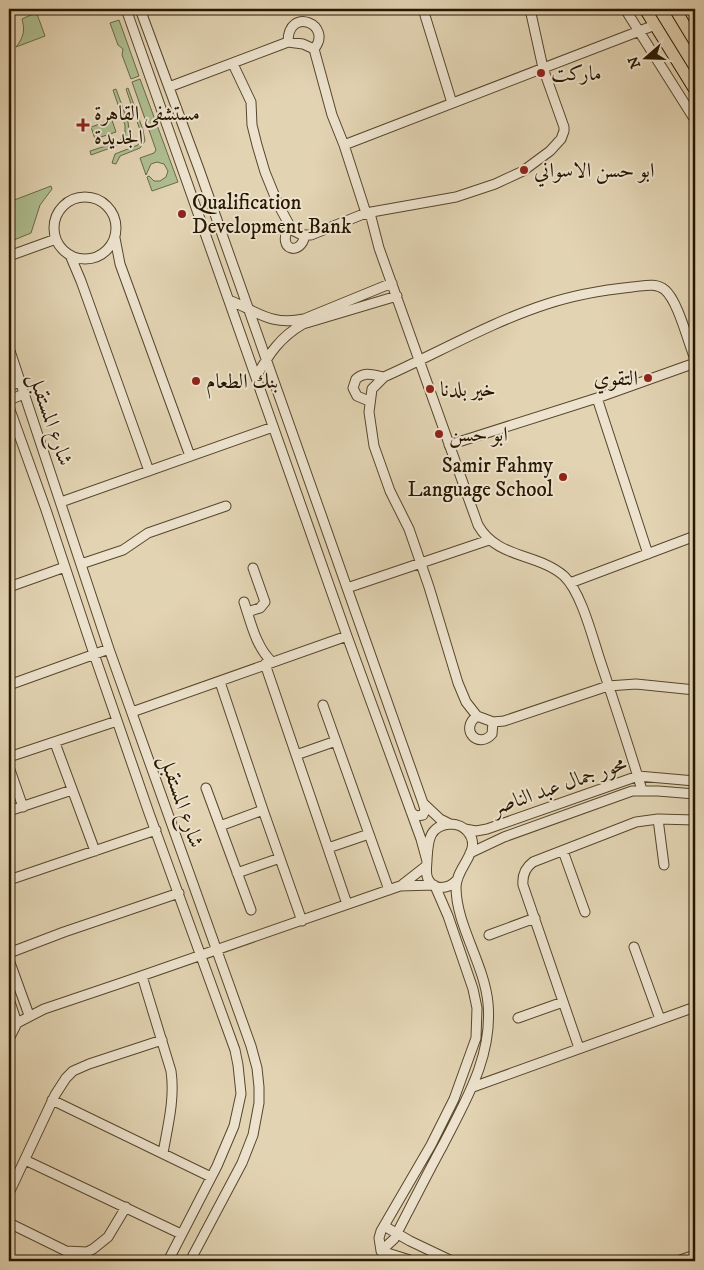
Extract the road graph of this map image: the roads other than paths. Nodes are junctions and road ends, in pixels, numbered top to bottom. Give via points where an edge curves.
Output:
1 (126, 9) edge
2 (140, 9) edge
3 (423, 9) edge
4 (530, 9) edge
5 (625, 9) edge
6 (645, 9) edge
7 (675, 9) edge
8 (655, 25) junction
9 (640, 31) junction
10 (288, 42) junction
11 (695, 42) edge
12 (314, 48) junction
13 (233, 64) junction
14 (543, 68) junction
15 (169, 87) junction
16 (695, 90) edge
17 (452, 103) junction
18 (695, 120) edge
19 (344, 145) junction
20 (366, 213) junction
21 (289, 227) junction
22 (305, 235) junction
23 (115, 238) junction
24 (56, 239) junction
25 (70, 255) junction
26 (9, 256) edge
27 (392, 283) junction
28 (397, 296) junction
29 (229, 300) junction
30 (248, 308) junction
31 (9, 348) edge
32 (266, 359) junction
33 (695, 359) edge
34 (420, 361) junction
35 (695, 363) edge
36 (256, 377) junction
37 (384, 378) junction
38 (20, 382) junction
39 (9, 386) edge
40 (24, 394) junction
41 (597, 398) junction
42 (9, 400) edge
43 (369, 401) junction
44 (9, 407) edge
45 (274, 427) junction
46 (449, 445) junction
47 (190, 456) junction
48 (149, 471) junction
49 (60, 502) junction
50 (226, 506) dead end
51 (695, 536) edge
52 (488, 540) junction
53 (648, 554) junction
54 (420, 563) junction
55 (81, 564) junction
56 (65, 567) junction
57 (253, 568) dead end
58 (570, 583) junction
59 (9, 587) edge
60 (347, 588) junction
61 (244, 602) dead end
62 (247, 612) junction
63 (347, 636) junction
64 (109, 649) junction
65 (94, 654) junction
66 (268, 663) junction
67 (220, 682) junction
68 (9, 684) edge
69 (608, 686) junction
70 (695, 690) edge
71 (323, 705) dead end
72 (132, 712) junction
73 (477, 716) junction
74 (117, 721) junction
75 (493, 722) junction
76 (336, 741) junction
77 (55, 743) junction
78 (296, 756) junction
79 (9, 758) edge
80 (9, 767) edge
81 (638, 776) junction
82 (695, 781) edge
83 (206, 788) dead end
84 (72, 790) junction
85 (642, 790) junction
86 (695, 794) edge
87 (423, 803) junction
88 (22, 807) junction
89 (263, 810) junction
90 (9, 811) edge
91 (412, 812) junction
92 (658, 819) junction
93 (695, 820) edge
94 (450, 824) junction
95 (220, 826) junction
96 (465, 829) junction
97 (487, 829) junction
98 (156, 830) junction
99 (369, 834) junction
100 (492, 842) junction
101 (328, 848) junction
102 (95, 851) junction
103 (563, 851) junction
104 (470, 854) junction
105 (280, 858) junction
106 (427, 864) junction
107 (664, 866) dead end
108 (237, 872) junction
109 (9, 880) edge
110 (456, 881) junction
111 (400, 886) junction
112 (435, 886) junction
113 (389, 890) junction
114 (179, 893) junction
115 (457, 901) junction
116 (347, 904) junction
117 (444, 906) junction
118 (251, 910) dead end
119 (585, 912) dead end
120 (535, 918) junction
121 (302, 921) junction
122 (489, 935) dead end
123 (634, 947) dead end
124 (216, 949) junction
125 (9, 953) edge
126 (201, 954) junction
127 (9, 960) edge
128 (142, 976) junction
129 (9, 999) edge
130 (563, 1002) junction
131 (695, 1007) edge
132 (30, 1015) junction
133 (518, 1018) dead end
134 (660, 1019) junction
135 (17, 1023) junction
136 (9, 1039) edge
137 (162, 1040) junction
138 (579, 1048) junction
139 (473, 1087) junction
140 (52, 1100) junction
141 (163, 1153) junction
142 (25, 1160) junction
143 (211, 1177) junction
144 (9, 1193) edge
145 (126, 1207) junction
146 (9, 1223) edge
147 (384, 1226) junction
148 (397, 1233) junction
149 (181, 1234) junction
150 (381, 1251) junction
151 (695, 1255) edge
152 (168, 1261) edge
153 (190, 1261) edge
154 (413, 1261) edge
155 (452, 1261) edge
156 (677, 1261) edge

1 - 29 street
2 - 15 street
3 - 17 street
4 - 14 street
5 - 9 street
6 - 8 main road
7 - 11 main road
8 - 9 street
8 - 16 main road
9 - 14 street
9 - 18 street
10 - 12 street
10 - 12 street via 291,27 303,21 310,22 317,28 319,37
10 - 13 street
12 - 19 street via 332,115
13 - 15 street
13 - 21 street via 251,102 252,125 265,172
14 - 17 street
14 - 20 street via 564,126 561,139 550,151 523,171 473,193
15 - 30 street
17 - 19 street
19 - 20 street
20 - 22 street
20 - 27 street via 371,217
21 - 22 street via 297,234
21 - 22 street via 284,236 288,247 300,247
23 - 24 street via 117,227 112,211 100,200 84,196 67,202 59,210 54,222
23 - 25 street via 107,252 100,256 85,260
23 - 47 street via 120,264
24 - 25 street
24 - 26 street
25 - 48 street
27 - 28 street
27 - 30 street via 304,319 274,320
28 - 32 street via 303,324 282,338
28 - 34 street
29 - 30 street
29 - 36 street
30 - 32 street
31 - 38 street, شارع المستقبل
32 - 36 street
32 - 60 street
33 - 34 street via 674,301 666,290 651,285 577,296 544,305
34 - 37 street
34 - 46 street
35 - 41 street
36 - 45 street
37 - 43 street via 375,384
37 - 43 street via 362,374 356,379 354,388 357,396
38 - 39 street
38 - 40 street, شارع المستقبل
40 - 42 street
40 - 49 street, شارع المستقبل
41 - 46 street
41 - 53 street
43 - 54 street via 374,446
44 - 56 street, شارع المستقبل
45 - 47 street
45 - 63 street
46 - 52 street via 478,525
47 - 48 street
48 - 49 street
49 - 55 street, شارع المستقبل
50 - 55 street via 148,533 124,550
51 - 53 street
52 - 54 street
52 - 58 street via 557,571
53 - 58 street
54 - 60 street
54 - 73 street via 458,683 466,702
55 - 64 street, شارع المستقبل
56 - 59 street
56 - 65 street, شارع المستقبل
57 - 62 street via 264,602 260,608
58 - 69 street
60 - 87 street
61 - 62 street
62 - 66 street
63 - 66 street
63 - 91 street
64 - 65 street
64 - 72 street, شارع المستقبل
65 - 68 street
65 - 74 street, شارع المستقبل
66 - 67 street
66 - 78 street
67 - 72 street
67 - 89 street
69 - 70 street via 636,684
69 - 75 street
69 - 81 street
71 - 76 street
72 - 124 street, شارع المستقبل
73 - 75 street
73 - 75 street via 469,729 478,740 492,734
74 - 77 street
74 - 98 street, شارع المستقبل
76 - 78 street
76 - 99 street
77 - 79 street
77 - 84 street
78 - 101 street
80 - 88 street
81 - 82 street, محور جمال عبد الناصر
81 - 85 street
81 - 97 street, محور جمال عبد الناصر
83 - 95 street
84 - 88 street
84 - 102 street
85 - 86 street, محور جمال عبد الناصر
85 - 100 street, محور جمال عبد الناصر via 622,794
87 - 91 street via 423,815 416,816
87 - 94 street
88 - 90 street
89 - 95 street
89 - 105 street
91 - 106 street
92 - 93 street
92 - 103 street via 636,822
92 - 107 street
94 - 96 street
94 - 106 street via 438,828 430,837
95 - 108 street
96 - 97 street, محور جمال عبد الناصر
96 - 104 street via 473,843
97 - 100 street via 484,839
98 - 102 street
98 - 114 street, شارع المستقبل
99 - 101 street
99 - 113 street
100 - 104 street, محور جمال عبد الناصر
101 - 116 street
102 - 109 street
103 - 119 street
103 - 120 street via 533,862 524,874 523,885
104 - 110 street
105 - 108 street
105 - 121 street
106 - 111 street
106 - 112 street via 428,878
108 - 118 street
110 - 112 street via 444,888
110 - 115 street
111 - 112 street
111 - 113 street
112 - 117 street
113 - 116 street
114 - 125 street
114 - 126 street, شارع المستقبل
115 - 117 street via 449,899
115 - 139 street via 488,1002 486,1044
116 - 121 street
117 - 147 street via 475,998 476,1038 454,1099
120 - 122 street
120 - 130 street
121 - 124 street
123 - 134 street
124 - 126 street
124 - 153 street, شارع المستقبل via 251,1046 259,1103 253,1135 242,1163
126 - 128 street
126 - 143 street, شارع المستقبل via 235,1050 240,1087 234,1126
127 - 132 street
128 - 132 street
128 - 137 street
129 - 135 street
130 - 133 street
130 - 138 street
131 - 134 street
132 - 135 street
134 - 138 street
135 - 136 street
137 - 140 street via 74,1071 61,1083
137 - 141 street via 173,1085
138 - 139 street
139 - 148 street
140 - 141 street
140 - 142 street
141 - 143 street
142 - 144 street
142 - 145 street
143 - 149 street, شارع المستقبل
145 - 146 street via 108,1237 87,1252 66,1251
145 - 149 street
147 - 148 street
147 - 150 street via 380,1238
148 - 150 street
148 - 155 street
149 - 152 street, شارع المستقبل
150 - 154 street
151 - 156 street

